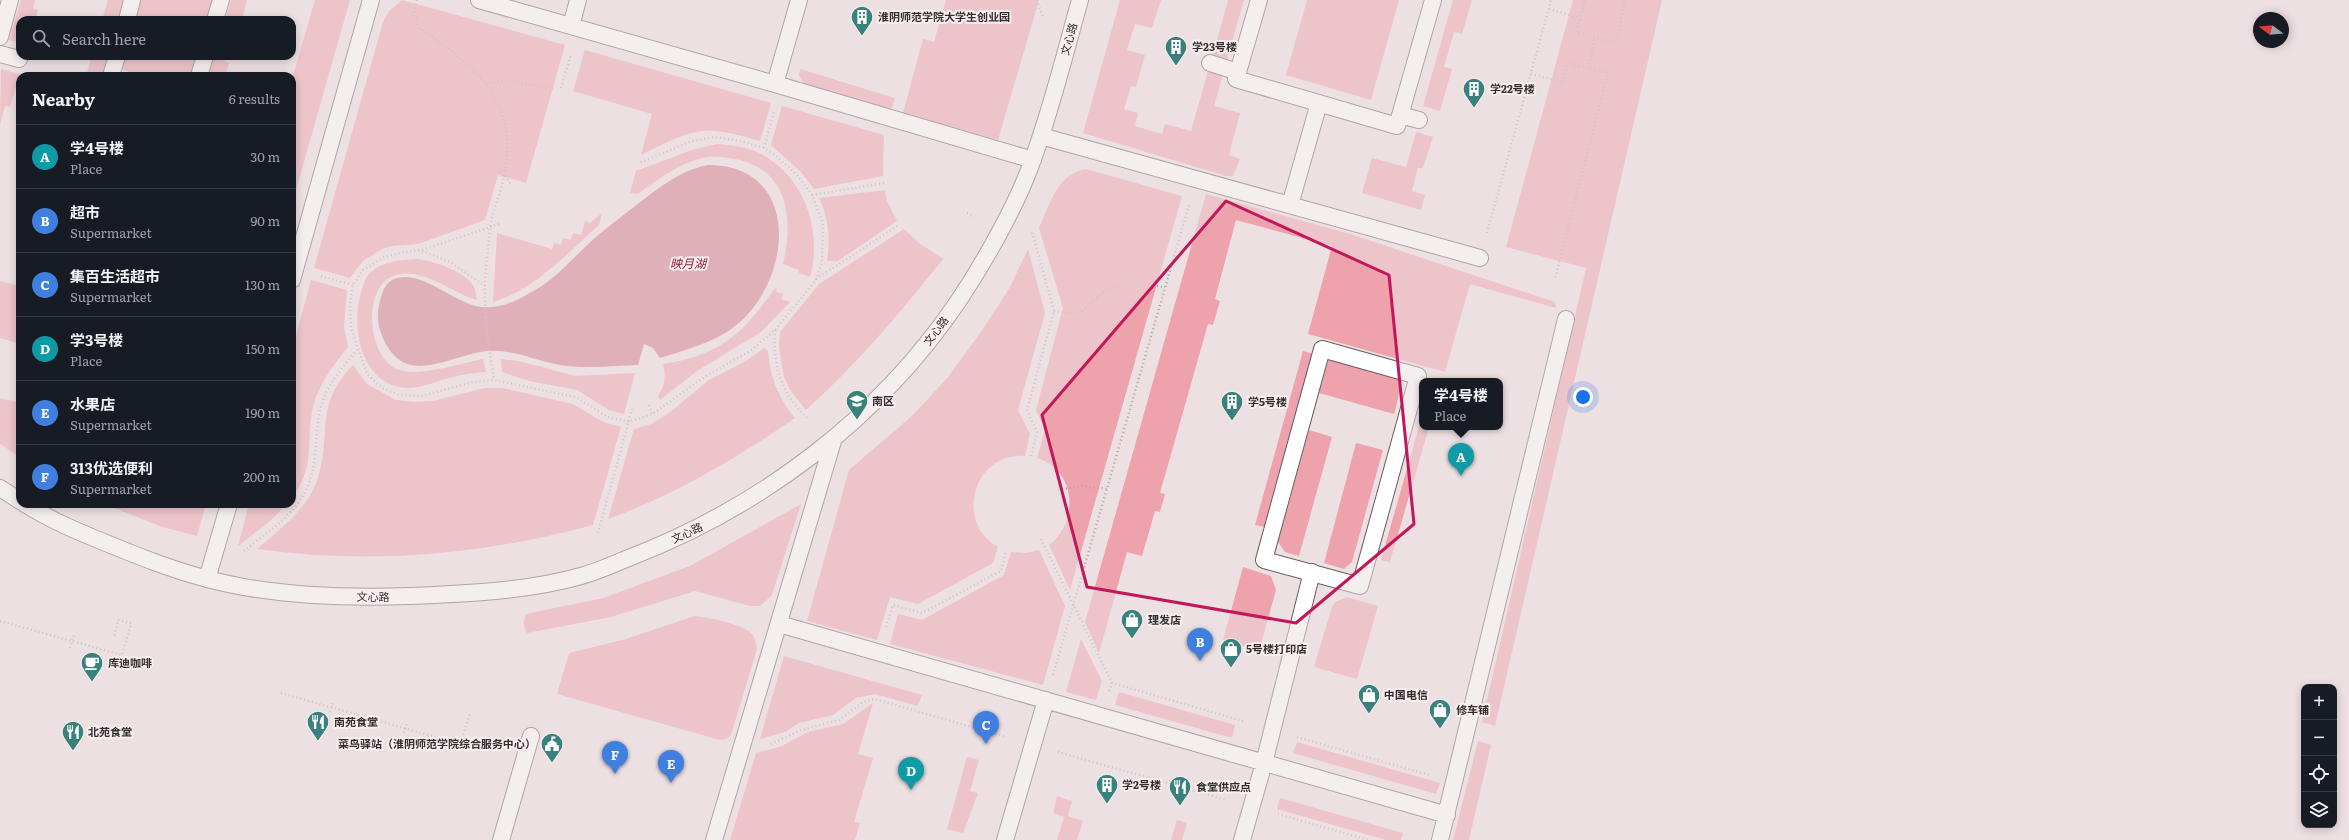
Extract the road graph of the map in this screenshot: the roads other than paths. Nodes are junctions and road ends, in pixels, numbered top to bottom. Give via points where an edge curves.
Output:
1 (10, 0) edge
2 (132, 0) edge
3 (221, 0) edge
4 (371, 0) edge
5 (479, 0) edge
6 (578, 0) edge
7 (799, 0) edge
8 (1080, 0) edge
9 (1259, 0) edge
10 (1433, 0) edge
11 (127, 16) edge
12 (216, 16) edge
13 (575, 27) junction
14 (0, 37) edge
15 (0, 54) edge
16 (16, 58) edge
17 (116, 60) edge
18 (204, 60) edge
19 (1210, 64) dead end
20 (112, 72) edge
21 (200, 72) edge
22 (1238, 72) junction
23 (778, 85) junction
24 (1319, 103) junction
25 (1400, 115) junction
26 (1419, 120) dead end
27 (1041, 136) junction
28 (1033, 160) junction
29 (1290, 205) junction
30 (1480, 258) road end
31 (296, 267) edge
32 (1566, 319) dead end
33 (833, 441) junction
34 (0, 488) edge
35 (16, 498) edge
36 (33, 508) edge
37 (228, 508) edge
38 (1312, 572) junction
39 (207, 579) junction
40 (779, 624) junction
41 (1046, 700) junction
42 (531, 736) dead end
43 (1264, 763) junction
44 (1447, 815) junction
45 (501, 840) edge
46 (714, 840) edge
47 (1005, 840) edge
48 (1242, 840) edge
49 (1440, 840) edge

1 - 14 lane
2 - 11 lane
3 - 12 lane
4 - 31 lane
5 - 13 lane
6 - 13 lane
7 - 23 lane
8 - 27 lane, 文心路
9 - 22 lane
10 - 25 lane
13 - 23 lane
15 - 16 lane
17 - 20 lane
18 - 21 lane
19 - 22 lane
22 - 24 lane via 1236,79
23 - 28 lane
24 - 25 lane via 1397,126
24 - 29 lane
25 - 26 lane
27 - 28 lane, 文心路
27 - 29 lane
28 - 33 lane, 文心路 via 994,241 960,299 920,352 877,399
29 - 30 lane
32 - 44 lane
33 - 39 lane, 文心路 via 768,487 702,526 647,551 581,576 506,591 380,598 269,590
33 - 40 lane
34 - 35 lane
36 - 39 lane, 文心路 via 150,561
37 - 39 lane
38 - 38 lane via 1360,586 1418,376 1322,349 1264,560
38 - 43 lane
40 - 41 lane
40 - 46 lane
41 - 43 lane
41 - 47 lane
42 - 45 lane
43 - 44 lane
43 - 48 lane
44 - 49 lane

